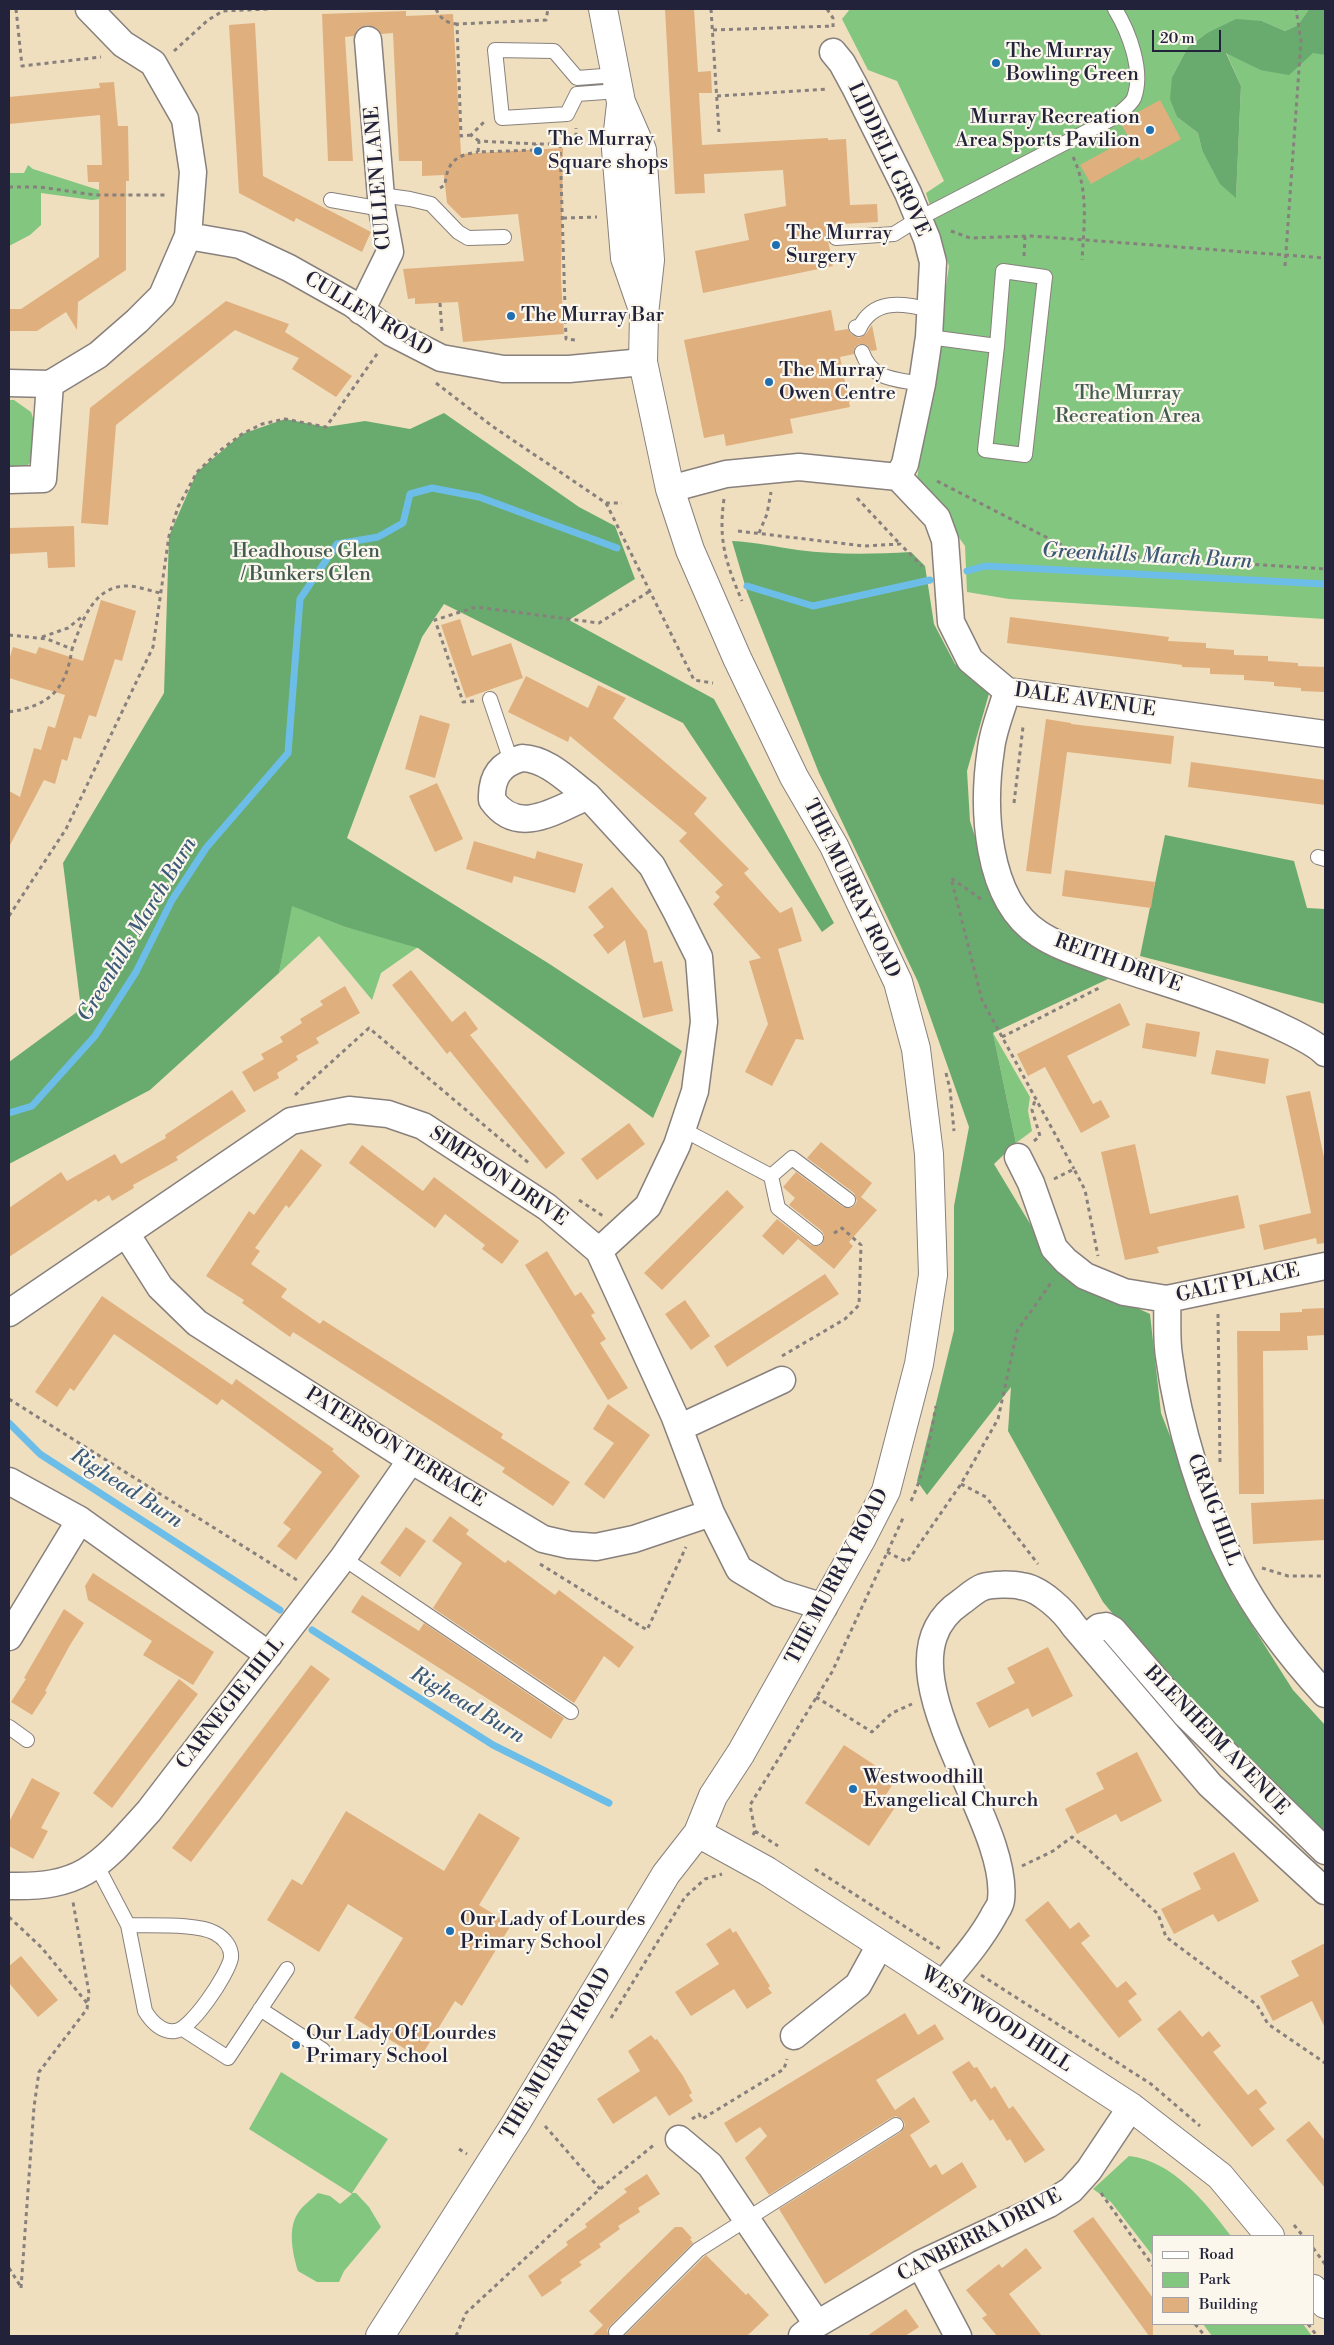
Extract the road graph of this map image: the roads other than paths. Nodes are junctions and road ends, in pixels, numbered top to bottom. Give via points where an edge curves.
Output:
1 (90, 9) edge
2 (604, 9) edge
3 (1115, 9) edge
4 (368, 40) dead end
5 (833, 52) dead end
6 (619, 89) junction
7 (330, 200) dead end
8 (382, 202) junction
9 (918, 219) junction
10 (188, 236) junction
11 (504, 237) dead end
12 (836, 238) dead end
13 (930, 310) junction
14 (361, 311) junction
15 (856, 327) dead end
16 (929, 337) junction
17 (997, 346) junction
18 (862, 352) dead end
19 (643, 362) junction
20 (9, 384) edge
21 (50, 384) junction
22 (922, 384) junction
23 (902, 471) junction
24 (9, 480) edge
25 (670, 489) junction
26 (1017, 692) junction
27 (490, 699) road end
28 (1325, 734) edge
29 (511, 761) junction
30 (588, 796) junction
31 (1325, 1053) edge
32 (682, 1129) junction
33 (1018, 1157) road end
34 (771, 1176) junction
35 (848, 1200) dead end
36 (126, 1235) junction
37 (816, 1238) road end
38 (598, 1251) junction
39 (1325, 1266) edge
40 (1167, 1299) junction
41 (9, 1313) edge
42 (778, 1370) road end
43 (679, 1428) junction
44 (411, 1460) junction
45 (9, 1481) edge
46 (711, 1514) junction
47 (80, 1520) junction
48 (343, 1558) junction
49 (824, 1607) junction
50 (9, 1637) edge
51 (1085, 1639) junction
52 (269, 1655) junction
53 (1325, 1694) edge
54 (571, 1712) dead end
55 (9, 1727) edge
56 (27, 1740) dead end
57 (698, 1834) junction
58 (1325, 1852) edge
59 (96, 1866) junction
60 (1316, 1884) edge
61 (9, 1886) edge
62 (128, 1926) junction
63 (880, 1946) junction
64 (287, 1969) dead end
65 (943, 1984) junction
66 (260, 2009) junction
67 (183, 2029) junction
68 (794, 2036) road end
69 (323, 2050) dead end
70 (1131, 2108) junction
71 (896, 2125) dead end
72 (677, 2133) road end
73 (746, 2219) junction
74 (1269, 2235) edge
75 (920, 2264) junction
76 (1314, 2289) edge
77 (1325, 2304) edge
78 (810, 2330) edge
79 (616, 2332) dead end
80 (380, 2336) edge
81 (958, 2336) edge

1 - 10 street via 123,44 152,63 185,119 193,172
2 - 6 street, THE MURRAY ROAD
3 - 9 lane via 1137,65 1133,99 1115,118
4 - 8 street, CULLEN LANE
5 - 9 street, LIDDELL GROVE via 855,87
6 - 6 lane via 577,94 567,114 502,118 495,50 554,51 577,78
6 - 19 street, THE MURRAY ROAD via 616,149 624,258 644,314
7 - 8 lane
8 - 11 lane via 410,198 431,204 468,238
8 - 14 street, CULLEN LANE via 390,252
9 - 12 lane via 894,234
9 - 13 street, LIDDELL GROVE via 933,262
10 - 14 street, CULLEN ROAD via 240,245 290,268
10 - 21 street via 162,296 98,355
13 - 15 lane via 906,304 886,305 869,314 859,329
13 - 16 street, LIDDELL GROVE
14 - 19 street, CULLEN ROAD via 392,334 441,358 540,377 569,369
16 - 17 lane
16 - 22 street, LIDDELL GROVE
17 - 17 lane via 1002,271 1045,277 1025,455 985,450
18 - 22 lane via 866,363 881,376
19 - 25 street, THE MURRAY ROAD
20 - 21 street
21 - 24 street via 42,479
22 - 23 street, LIDDELL GROVE
23 - 25 street via 798,467 726,474
23 - 26 street, DALE AVENUE via 937,518 945,540 951,622 970,660
25 - 49 street, THE MURRAY ROAD via 693,556 794,777 870,918 898,982 916,1049 930,1154 933,1274 919,1364 886,1491
26 - 28 street, DALE AVENUE
26 - 31 street, REITH DRIVE via 991,748 987,807 1001,886 1015,914 1039,934 1073,951 1230,1004 1277,1024
27 - 29 lane
29 - 30 street via 522,758 544,763
29 - 30 street via 498,772 491,788 492,800 504,814 522,819 539,818
30 - 32 street via 652,866 699,957 704,1022 695,1091
32 - 34 lane
32 - 38 street via 648,1206
33 - 40 street, GALT PLACE via 1054,1248 1066,1261 1085,1276 1124,1292
34 - 35 lane via 792,1158
34 - 37 lane via 778,1208
36 - 38 street, SIMPSON DRIVE via 291,1121 349,1110 388,1114 423,1126 547,1207
36 - 41 street, SIMPSON DRIVE
36 - 44 street, PATERSON TERRACE via 160,1287 197,1323
38 - 43 street, SIMPSON DRIVE
39 - 40 street, GALT PLACE
40 - 53 street, CRAIG HILL via 1168,1354 1178,1406 1195,1468 1231,1560 1256,1606
42 - 43 street
43 - 46 street, SIMPSON DRIVE
44 - 46 street, PATERSON TERRACE via 543,1539 569,1545 596,1547 634,1539
44 - 48 street, CARNEGIE HILL
45 - 47 street
46 - 49 street, SIMPSON DRIVE via 739,1569 778,1593
47 - 50 street
47 - 52 street
48 - 52 street, CARNEGIE HILL
48 - 54 lane
49 - 57 street, THE MURRAY ROAD via 713,1796
51 - 58 street, BLENHEIM AVENUE via 1099,1627 1113,1630 1186,1715
51 - 60 street, BLENHEIM AVENUE via 1210,1785
51 - 65 street, BLENHEIM AVENUE via 1064,1612 1044,1596 1022,1586 984,1586 956,1605 937,1625 928,1656 934,1695 999,1865 1001,1902 980,1940
52 - 59 street, CARNEGIE HILL via 149,1811
55 - 56 lane
57 - 63 street, WESTWOOD HILL via 767,1871
57 - 80 street, THE MURRAY ROAD via 666,1874 516,2123
58 - 60 street, BLENHEIM AVENUE
59 - 61 street, CARNEGIE HILL via 70,1880 38,1887
59 - 62 lane
62 - 67 lane via 145,2011 150,2020 166,2031
62 - 67 lane via 205,1930 224,1939 230,1948 227,1967 194,2018
63 - 65 street, WESTWOOD HILL
63 - 68 street via 858,1985
64 - 66 lane
65 - 70 street, WESTWOOD HILL
66 - 67 lane via 228,2058
66 - 69 lane
70 - 74 street, WESTWOOD HILL via 1220,2176
70 - 75 street, CANBERRA DRIVE via 1088,2170 1070,2190 1049,2204
71 - 73 lane
72 - 73 street via 710,2165
73 - 78 street
73 - 79 lane via 698,2250
75 - 78 street, CANBERRA DRIVE
75 - 81 street
76 - 77 street

